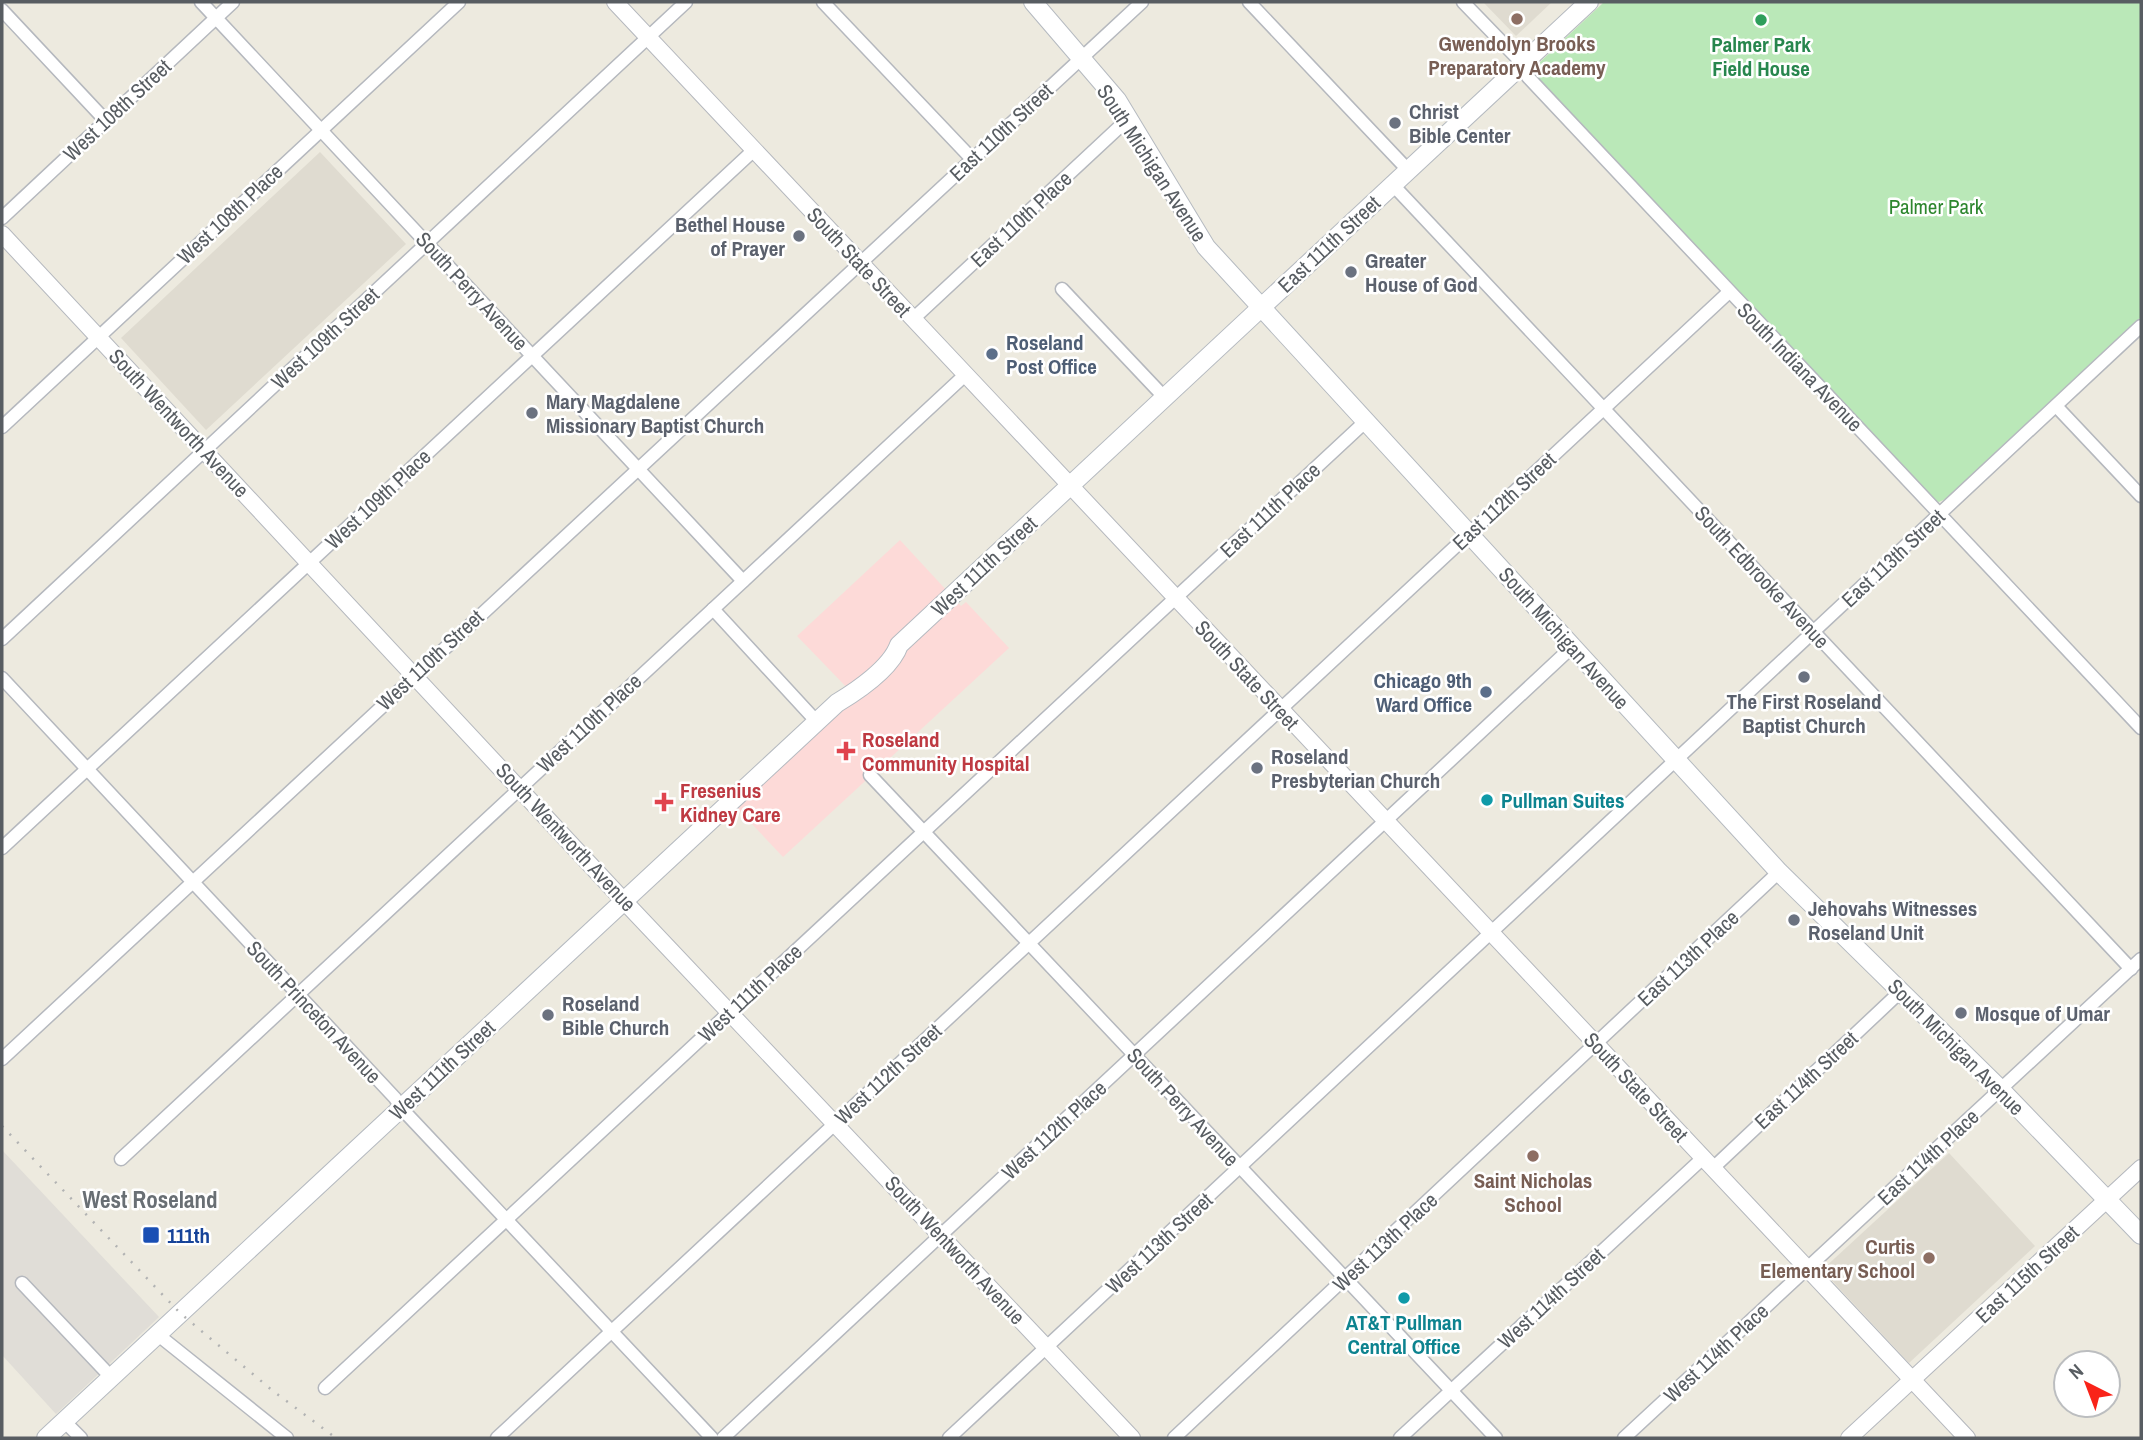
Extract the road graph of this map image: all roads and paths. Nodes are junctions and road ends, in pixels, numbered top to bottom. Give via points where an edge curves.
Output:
1 (201, 2) edge
2 (233, 2) edge
3 (459, 2) edge
4 (615, 2) edge
5 (686, 2) edge
6 (824, 2) edge
7 (1033, 2) edge
8 (1142, 2) edge
9 (1250, 2) edge
10 (1463, 2) edge
11 (1589, 2) edge
12 (2, 10) edge
13 (216, 18) junction
14 (648, 37) junction
15 (1081, 58) junction
16 (1522, 64) junction
17 (1129, 118) junction
18 (106, 121) junction
19 (321, 130) junction
20 (754, 150) junction
21 (972, 159) junction
22 (1409, 170) junction
23 (1393, 185) junction
24 (2, 218) edge
25 (2, 234) edge
26 (427, 243) junction
27 (859, 262) junction
28 (1062, 289) dead end
29 (1729, 292) junction
30 (1261, 307) junction
31 (913, 320) junction
32 (2141, 326) edge
33 (98, 337) junction
34 (532, 356) junction
35 (965, 375) junction
36 (1164, 398) junction
37 (2056, 406) junction
38 (1603, 409) junction
39 (1366, 421) junction
40 (2, 427) edge
41 (204, 451) junction
42 (637, 468) junction
43 (1070, 486) junction
44 (2141, 496) edge
45 (1940, 514) junction
46 (1469, 534) junction
47 (309, 563) junction
48 (743, 581) junction
49 (1175, 598) junction
50 (713, 609) junction
51 (1813, 632) junction
52 (2, 639) edge
53 (1572, 647) junction
54 (414, 676) junction
55 (2, 678) edge
56 (1280, 709) junction
57 (817, 722) junction
58 (2141, 728) edge
59 (1676, 760) junction
60 (87, 769) junction
61 (870, 775) dead end
62 (519, 788) junction
63 (1385, 821) junction
64 (923, 831) junction
65 (2, 848) edge
66 (1779, 872) junction
67 (192, 881) junction
68 (624, 901) junction
69 (1490, 933) junction
70 (1029, 943) junction
71 (2141, 959) edge
72 (2131, 969) junction
73 (1900, 992) junction
74 (297, 993) junction
75 (730, 1011) junction
76 (1596, 1045) junction
77 (1134, 1055) junction
78 (2, 1059) edge
79 (2001, 1090) junction
80 (401, 1108) junction
81 (835, 1123) junction
82 (121, 1159) dead end
83 (1708, 1163) junction
84 (1240, 1167) junction
85 (2141, 1168) edge
86 (2106, 1200) junction
87 (506, 1220) junction
88 (941, 1235) junction
89 (2141, 1235) edge
90 (1807, 1269) junction
91 (1345, 1279) junction
92 (22, 1283) dead end
93 (611, 1331) junction
94 (157, 1335) junction
95 (1047, 1348) junction
96 (111, 1377) junction
97 (1912, 1380) junction
98 (325, 1388) dead end
99 (1451, 1391) junction
100 (64, 1421) junction
101 (46, 1438) edge
102 (81, 1438) edge
103 (287, 1438) edge
104 (497, 1438) edge
105 (712, 1438) edge
106 (723, 1438) edge
107 (949, 1438) edge
108 (1132, 1438) edge
109 (1174, 1438) edge
110 (1400, 1438) edge
111 (1496, 1438) edge
112 (1625, 1438) edge
113 (1849, 1438) edge
114 (1967, 1438) edge

1 - 13 street, South Perry Avenue
2 - 13 street, West 108th Street
3 - 19 street, West 108th Place
4 - 14 street, South State Street
5 - 14 street, West 109th Street
6 - 21 street
7 - 15 main road, South Michigan Avenue
8 - 15 street, East 110th Street
9 - 22 street
10 - 16 street, South Indiana Avenue
11 - 16 main road, East 111th Street
12 - 18 street
13 - 18 street, West 108th Street
13 - 19 street, South Perry Avenue
14 - 20 street, South State Street
14 - 26 street, West 109th Street
15 - 17 main road, South Michigan Avenue
15 - 21 street, East 110th Street
16 - 22 main road, East 111th Street
16 - 29 street, South Indiana Avenue via 1528,77
17 - 30 main road, South Michigan Avenue via 1199,238
17 - 31 street, East 110th Place
18 - 24 street, West 108th Street
19 - 26 street, South Perry Avenue
19 - 33 street, West 108th Place
20 - 27 street, South State Street
20 - 34 street, West 109th Place
21 - 27 street, East 110th Street
22 - 23 main road, East 111th Street
23 - 30 main road, East 111th Street
23 - 38 street, South Edbrooke Avenue
25 - 33 street, South Wentworth Avenue
26 - 34 street, South Perry Avenue
26 - 41 street, West 109th Street
27 - 31 street, South State Street
27 - 42 street, West 110th Street
28 - 36 street
29 - 38 street, East 112th Street
29 - 45 street, South Indiana Avenue
30 - 36 main road, East 111th Street
30 - 39 main road, South Michigan Avenue
31 - 35 street, South State Street
32 - 37 street, East 113th Street
33 - 40 street, West 108th Place
33 - 41 street, South Wentworth Avenue
34 - 42 street, South Perry Avenue
34 - 47 street, West 109th Place
35 - 43 street, South State Street
35 - 48 street, West 110th Place
36 - 43 main road, East 111th Street
37 - 44 street
37 - 45 street, East 113th Street
38 - 46 street, East 112th Street
38 - 51 street, South Edbrooke Avenue
39 - 46 main road, South Michigan Avenue
39 - 49 street, East 111th Place
41 - 47 street, South Wentworth Avenue
41 - 52 street, West 109th Street
42 - 48 street, South Perry Avenue
42 - 54 street, West 110th Street
43 - 49 street, South State Street
43 - 57 main road, West 111th Street via 899,645 871,679
45 - 51 street, East 113th Street
45 - 58 street, South Indiana Avenue
46 - 53 main road, South Michigan Avenue
46 - 56 street, East 112th Street
47 - 54 street, South Wentworth Avenue
47 - 60 street, West 109th Place
48 - 50 street, West 110th Place
49 - 56 street, South State Street
49 - 64 street, West 111th Place
50 - 57 street
50 - 62 street, West 110th Place
51 - 59 street, East 113th Street
51 - 72 street, South Edbrooke Avenue
53 - 59 main road, South Michigan Avenue
53 - 63 street, West 112th Place
54 - 62 street, South Wentworth Avenue
54 - 67 street, West 110th Street
55 - 60 street, South Princeton Avenue
56 - 63 street, South State Street
56 - 70 street, West 112th Street
57 - 68 main road, West 111th Street
59 - 66 main road, South Michigan Avenue
59 - 69 street, East 113th Street
60 - 65 street, West 109th Place
60 - 67 street, South Princeton Avenue
61 - 64 street, South Perry Avenue
62 - 68 street, South Wentworth Avenue
62 - 74 street, West 110th Place
63 - 69 street, South State Street
63 - 77 street, West 112th Place
64 - 70 street, South Perry Avenue
64 - 75 street, West 111th Place
66 - 73 main road, South Michigan Avenue
66 - 76 street, East 113th Place
67 - 74 street, South Princeton Avenue
67 - 78 street, West 110th Street
68 - 75 street, South Wentworth Avenue
68 - 80 main road, West 111th Street
69 - 76 street, South State Street
69 - 84 street, West 113th Street
70 - 77 street, South Perry Avenue
70 - 81 street, West 112th Street
71 - 72 street, East 114th Place
72 - 79 street, East 114th Place
73 - 79 main road, South Michigan Avenue
73 - 83 street, East 114th Street
74 - 80 street, South Princeton Avenue
74 - 82 street, West 110th Place
75 - 81 street, South Wentworth Avenue
75 - 87 street, West 111th Place
76 - 83 street, South State Street
76 - 91 street, West 113th Place
77 - 84 street, South Perry Avenue
77 - 88 street, West 112th Place
79 - 86 main road, South Michigan Avenue
79 - 90 street, East 114th Place
80 - 87 street, South Princeton Avenue
80 - 94 main road, West 111th Street
81 - 88 street, South Wentworth Avenue
81 - 93 street, West 112th Street
83 - 90 street, South State Street
83 - 99 street, West 114th Street
84 - 91 street, South Perry Avenue
84 - 95 street, West 113th Street
85 - 86 street, East 115th Street
86 - 89 main road, South Michigan Avenue
86 - 97 street, East 115th Street
87 - 93 street, South Princeton Avenue
87 - 98 street, West 111th Place
88 - 95 street, South Wentworth Avenue
88 - 106 street, West 112th Place
90 - 97 street, South State Street
90 - 112 street, West 114th Place
91 - 99 street, South Perry Avenue
91 - 109 street, West 113th Place
92 - 96 street
93 - 104 street, West 112th Street
93 - 105 street, South Princeton Avenue
94 - 96 main road, West 111th Street
94 - 103 street
95 - 107 street, West 113th Street
95 - 108 street, South Wentworth Avenue
96 - 100 main road, West 111th Street
97 - 113 street, East 115th Street
97 - 114 street, South State Street
99 - 110 street, West 114th Street
99 - 111 street, South Perry Avenue
100 - 101 main road, West 111th Street
100 - 102 street

